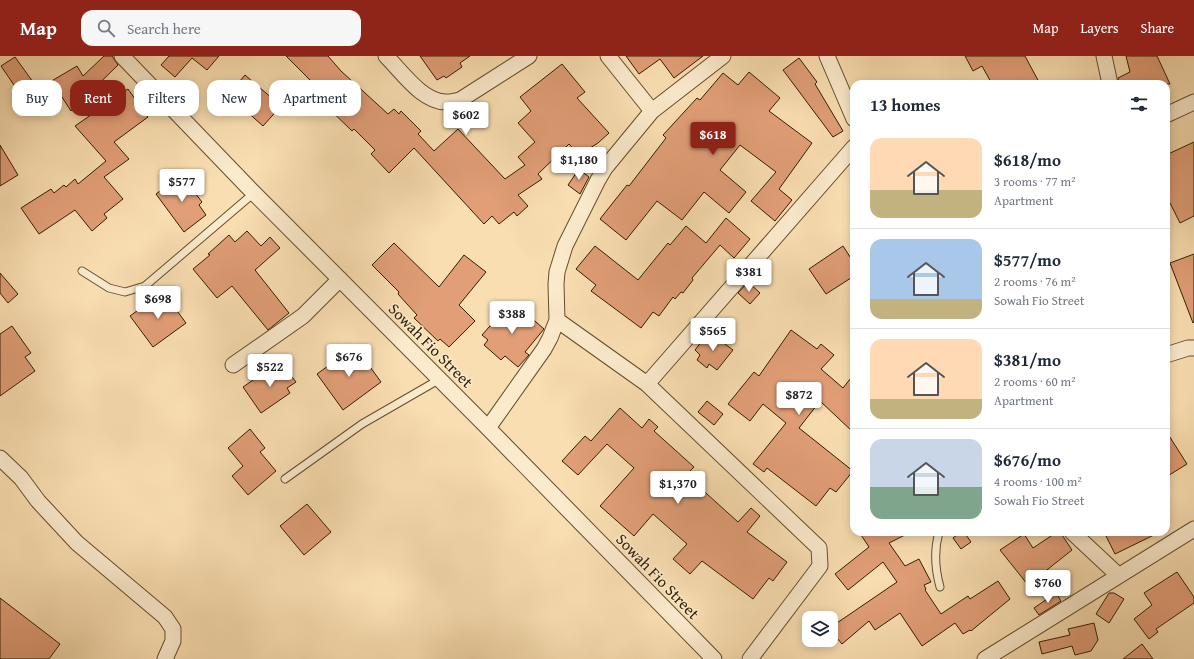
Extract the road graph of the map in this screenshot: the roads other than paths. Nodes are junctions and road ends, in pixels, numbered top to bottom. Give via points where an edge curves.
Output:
1 (122, 56) edge
2 (386, 56) edge
3 (529, 56) edge
4 (608, 56) edge
5 (723, 56) edge
6 (827, 56) edge
7 (1104, 56) edge
8 (1109, 80) edge
9 (1194, 102) edge
10 (850, 110) edge
11 (652, 111) junction
12 (1170, 113) edge
13 (850, 152) edge
14 (254, 193) junction
15 (82, 271) dead end
16 (340, 279) junction
17 (557, 320) junction
18 (1194, 348) edge
19 (1170, 354) edge
20 (233, 365) dead end
21 (440, 379) junction
22 (647, 384) junction
23 (488, 428) junction
24 (0, 459) edge
25 (285, 478) dead end
26 (1194, 529) edge
27 (938, 536) edge
28 (1076, 536) edge
29 (1118, 575) junction
30 (940, 587) dead end
31 (165, 659) edge
32 (714, 659) edge
33 (750, 659) edge
34 (984, 659) edge

1 - 14 street, Sowah Fio Street
2 - 3 street via 418,90 431,99 446,102 460,100
4 - 11 street
5 - 11 street
6 - 10 street
7 - 8 street
9 - 12 street
11 - 17 street via 605,168 565,246 557,272
13 - 22 street
14 - 15 lane via 145,286 125,292 109,288
14 - 16 street, Sowah Fio Street
16 - 20 street via 304,316
16 - 21 street, Sowah Fio Street
17 - 22 street
17 - 23 street via 544,349
18 - 19 street
21 - 23 street, Sowah Fio Street
21 - 25 lane via 362,424
22 - 33 street via 819,548 820,566
23 - 32 street, Sowah Fio Street
24 - 31 street via 21,478 38,501 77,543 165,617 173,629 173,641
26 - 29 street
27 - 30 lane via 936,569
28 - 29 street
29 - 34 street

